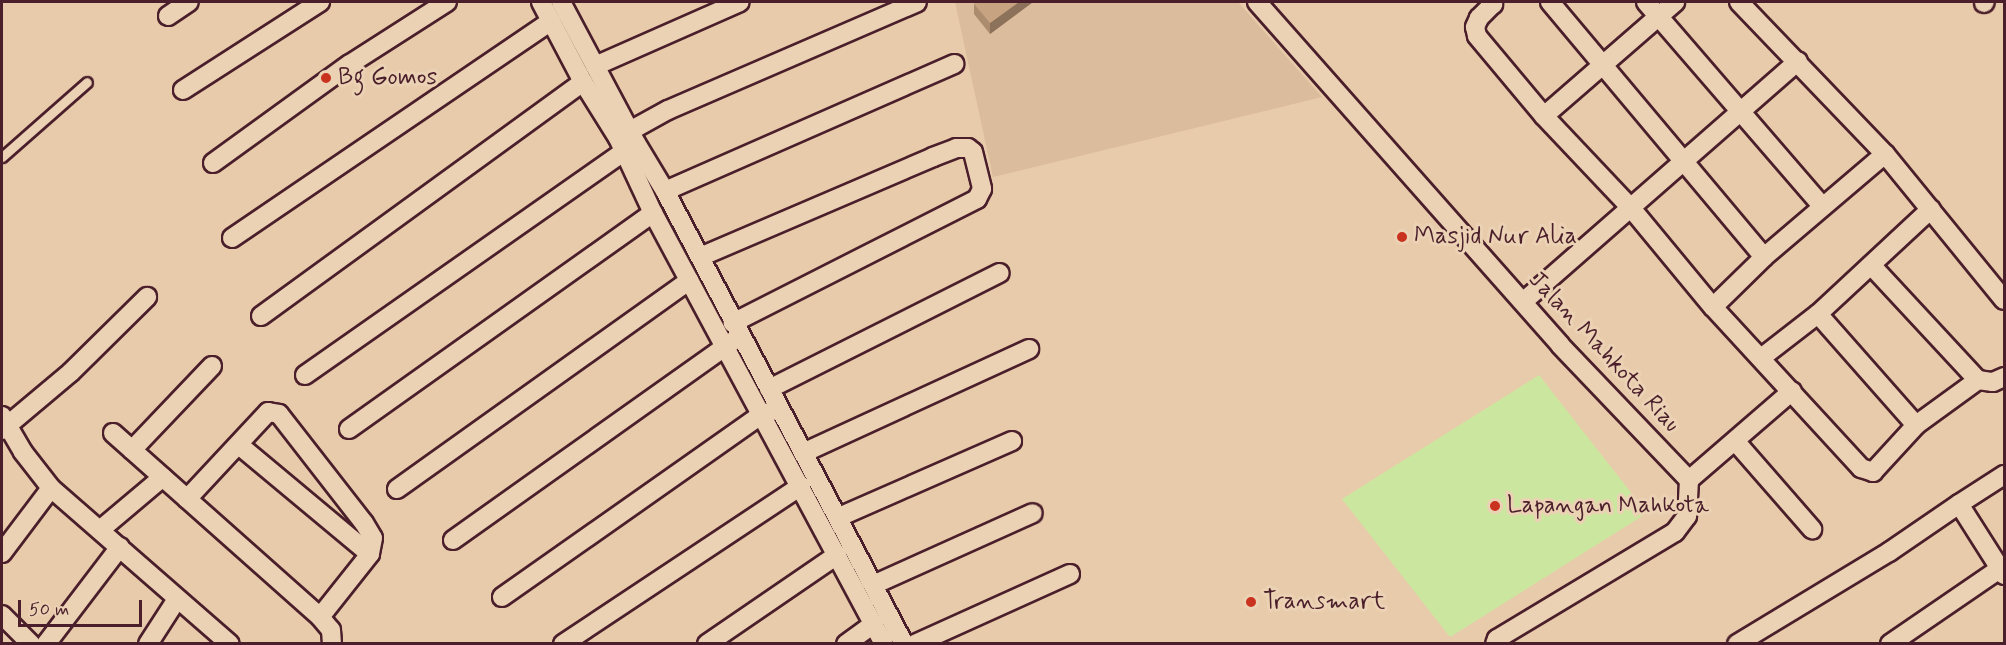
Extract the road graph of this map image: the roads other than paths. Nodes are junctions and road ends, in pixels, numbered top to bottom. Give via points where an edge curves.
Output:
1 (189, 2) edge
2 (320, 2) edge
3 (447, 2) edge
4 (541, 2) edge
5 (561, 2) edge
6 (740, 2) edge
7 (917, 2) edge
8 (1257, 2) edge
9 (1493, 2) edge
10 (1550, 2) edge
11 (1646, 2) edge
12 (1675, 2) edge
13 (1739, 2) edge
14 (168, 16) dead end
15 (1658, 16) junction
16 (551, 21) junction
17 (1798, 61) junction
18 (954, 64) dead end
19 (1605, 65) junction
20 (595, 66) junction
21 (87, 82) dead end
22 (583, 82) junction
23 (183, 90) dead end
24 (1742, 111) junction
25 (1544, 116) junction
26 (627, 141) junction
27 (1885, 154) junction
28 (2, 157) edge
29 (1684, 161) junction
30 (213, 163) dead end
31 (665, 191) junction
32 (1821, 206) junction
33 (1631, 208) junction
34 (1931, 209) junction
35 (653, 213) junction
36 (232, 238) dead end
37 (700, 257) junction
38 (1764, 257) junction
39 (1871, 265) junction
40 (1000, 273) dead end
41 (689, 281) junction
42 (147, 297) dead end
43 (2004, 300) edge
44 (1524, 301) junction
45 (1713, 307) junction
46 (1818, 314) junction
47 (261, 316) dead end
48 (737, 330) junction
49 (724, 346) junction
50 (1029, 350) dead end
51 (1761, 358) junction
52 (212, 366) dead end
53 (305, 375) dead end
54 (2004, 377) edge
55 (1978, 380) junction
56 (769, 389) junction
57 (1792, 392) junction
58 (779, 407) junction
59 (761, 415) junction
60 (3, 424) edge
61 (1916, 425) junction
62 (349, 429) dead end
63 (113, 433) dead end
64 (1012, 441) dead end
65 (1736, 442) junction
66 (239, 445) junction
67 (132, 450) junction
68 (803, 453) junction
69 (2004, 475) edge
70 (163, 477) junction
71 (1689, 480) junction
72 (801, 486) junction
73 (51, 488) junction
74 (397, 489) dead end
75 (187, 499) junction
76 (1959, 504) junction
77 (1033, 513) dead end
78 (839, 517) junction
79 (1812, 529) dead end
80 (100, 530) junction
81 (453, 540) dead end
82 (120, 547) junction
83 (2, 553) edge
84 (370, 554) junction
85 (837, 555) junction
86 (2003, 570) edge
87 (1070, 574) dead end
88 (873, 585) junction
89 (502, 597) dead end
90 (177, 599) junction
91 (2, 615) edge
92 (320, 617) junction
93 (874, 624) junction
94 (1765, 628) junction
95 (31, 644) edge
96 (46, 644) edge
97 (148, 644) edge
98 (230, 644) edge
99 (332, 644) edge
100 (563, 644) edge
101 (706, 644) edge
102 (846, 644) edge
103 (884, 644) edge
104 (904, 644) edge
105 (915, 644) edge
106 (1495, 644) edge
107 (1737, 644) edge
108 (1774, 644) edge
109 (1890, 644) edge

1 - 14 street
2 - 23 street
3 - 30 street via 350,64
4 - 16 street
5 - 20 street
6 - 20 street
7 - 26 street via 668,110
8 - 44 street, Jalan Mahkota Riau
9 - 25 street via 1479,18 1477,36
10 - 19 street
11 - 15 street
12 - 15 street
13 - 17 street
15 - 19 street
15 - 24 street
16 - 22 street
16 - 36 street
17 - 24 street
17 - 27 street
18 - 31 street
19 - 25 street
19 - 29 street
20 - 26 street
21 - 28 lane
22 - 26 street
22 - 47 street
24 - 29 street
24 - 32 street
25 - 33 street
26 - 31 street
26 - 35 street
26 - 53 street
27 - 32 street
27 - 34 street
29 - 33 street
29 - 38 street
31 - 37 street
32 - 38 street
33 - 44 street
33 - 45 street
34 - 39 street
34 - 43 street
35 - 41 street
35 - 62 street
37 - 48 street
37 - 48 street via 949,151 968,148 973,152 982,189 977,199
38 - 45 street
39 - 46 street
39 - 55 street
40 - 56 street
41 - 49 street
41 - 74 street
42 - 60 street via 71,372
44 - 71 street, Jalan Mahkota Riau via 1560,345
45 - 51 street
46 - 51 street
46 - 61 street
48 - 49 street
48 - 56 street
49 - 59 street
49 - 81 street
50 - 68 street
51 - 57 street
52 - 67 street
54 - 55 street via 1993,382
55 - 61 street
56 - 58 street
57 - 61 street via 1867,472 1873,472
57 - 65 street
58 - 59 street
58 - 68 street
59 - 72 street
59 - 89 street
60 - 73 street
63 - 67 street
64 - 78 street
65 - 71 street
65 - 79 street
66 - 75 street
66 - 84 street
66 - 84 street via 268,412 279,414 371,532
67 - 70 street
68 - 78 street
69 - 76 street
70 - 75 street
70 - 80 street
71 - 106 street via 1687,516 1675,532 1497,639
72 - 85 street
72 - 100 street
73 - 80 street
73 - 83 street
75 - 92 street
76 - 86 street
76 - 94 street
77 - 88 street
78 - 88 street
80 - 82 street
82 - 90 street
82 - 96 street
84 - 92 street
85 - 93 street
85 - 101 street
86 - 109 street
87 - 105 street
88 - 104 street
90 - 97 street
90 - 98 street
91 - 95 street
92 - 99 street via 331,630
93 - 102 street
93 - 103 street
94 - 107 street
94 - 108 street

